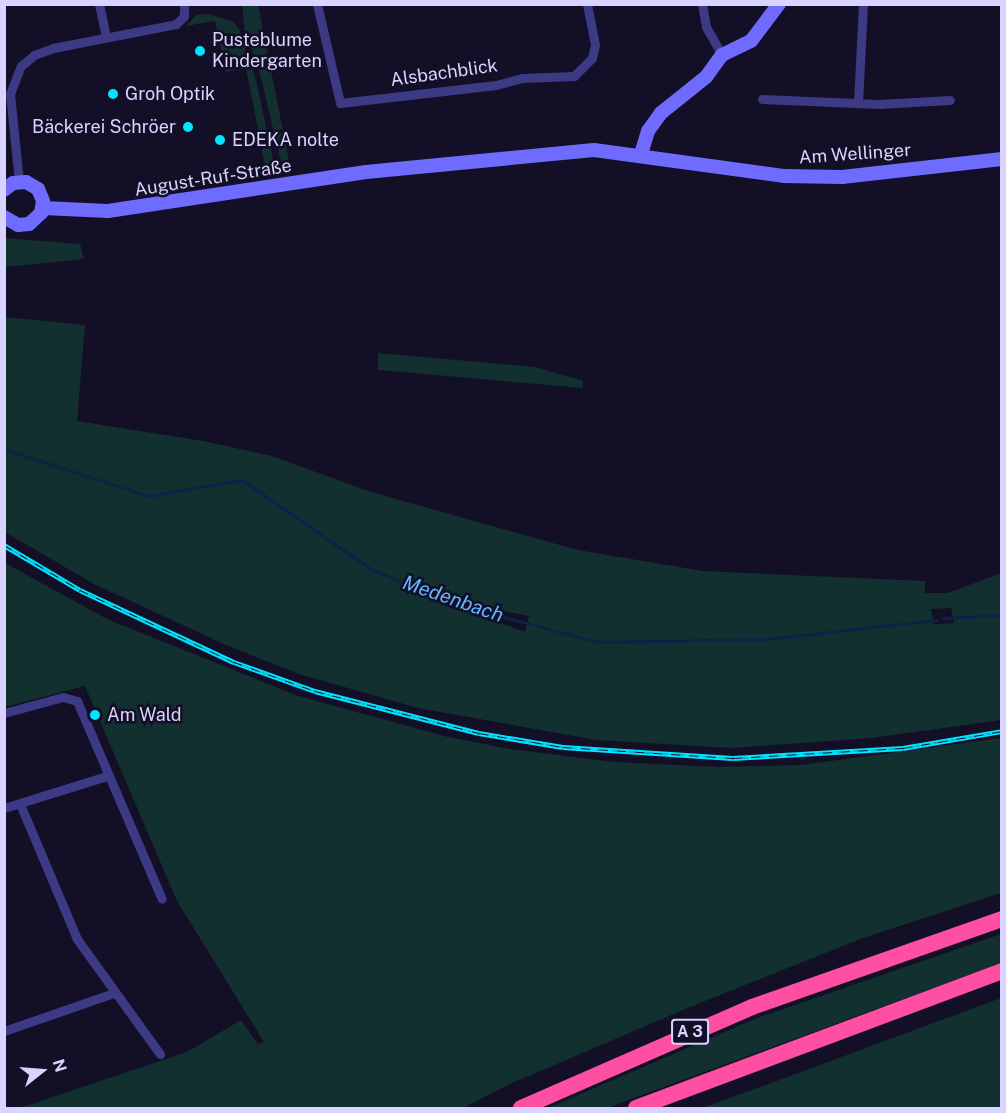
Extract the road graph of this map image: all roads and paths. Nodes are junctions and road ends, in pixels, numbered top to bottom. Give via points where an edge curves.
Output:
1 (99, 4) edge
2 (184, 4) edge
3 (317, 4) edge
4 (587, 4) edge
5 (702, 4) edge
6 (779, 4) edge
7 (863, 4) edge
8 (106, 37) junction
9 (722, 55) junction
10 (762, 99) dead end
11 (950, 100) dead end
12 (858, 104) junction
13 (641, 154) junction
14 (1002, 159) edge
15 (20, 182) junction
16 (4, 190) edge
17 (43, 208) junction
18 (4, 217) edge
19 (4, 712) edge
20 (107, 776) junction
21 (20, 804) junction
22 (4, 808) edge
23 (162, 899) dead end
24 (1002, 919) edge
25 (1002, 971) edge
26 (114, 993) junction
27 (4, 1031) edge
28 (160, 1054) dead end
29 (521, 1108) edge
30 (636, 1108) edge

1 - 8 street
2 - 8 street via 184,16 176,24
3 - 4 street, Alsbachblick via 340,103 496,85 522,78 574,76 592,58 595,45
5 - 9 street via 706,27
6 - 9 main road via 751,41
7 - 12 street
8 - 15 street via 42,51 27,60 16,74 10,104
9 - 13 main road via 706,76 661,113 648,131
10 - 12 street
11 - 12 street
13 - 14 main road, Am Wellinger via 783,176 842,177
13 - 17 main road, August-Ruf-Straße via 609,150 366,172 108,211
15 - 16 main road
15 - 17 main road via 38,189
17 - 18 main road via 29,224 18,225
19 - 20 street via 70,697 77,701 107,767
20 - 21 street
20 - 23 street
21 - 22 street
21 - 26 street via 77,939
24 - 29 highway, A 3 via 752,1007
25 - 30 highway
26 - 27 street
26 - 28 street

